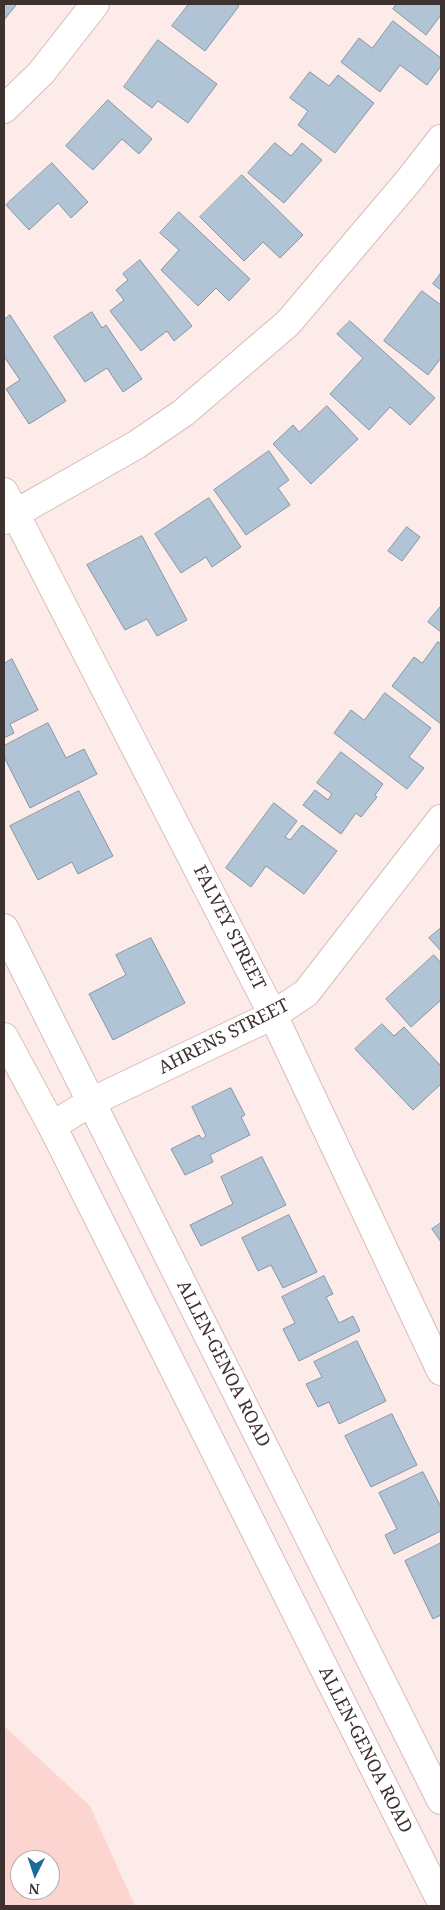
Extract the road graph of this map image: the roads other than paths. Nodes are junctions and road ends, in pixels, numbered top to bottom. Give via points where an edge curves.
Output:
1 (95, 4) edge
2 (4, 108) edge
3 (441, 139) edge
4 (8, 508) edge
5 (441, 819) edge
6 (4, 928) edge
7 (274, 1015) junction
8 (4, 1037) edge
9 (92, 1102) junction
10 (52, 1126) junction
11 (441, 1371) edge
12 (441, 1800) edge
13 (441, 1901) edge

1 - 2 street via 41,74
3 - 4 street via 288,323 183,413 136,445
4 - 7 street, FALVEY STREET
5 - 7 street, AHRENS STREET via 306,993
6 - 9 street, ALLEN-GENOA ROAD
7 - 9 street, AHRENS STREET
7 - 11 street, FALVEY STREET
8 - 10 street, ALLEN-GENOA ROAD
9 - 10 street, AHRENS STREET
9 - 12 street, ALLEN-GENOA ROAD
10 - 13 street, ALLEN-GENOA ROAD

